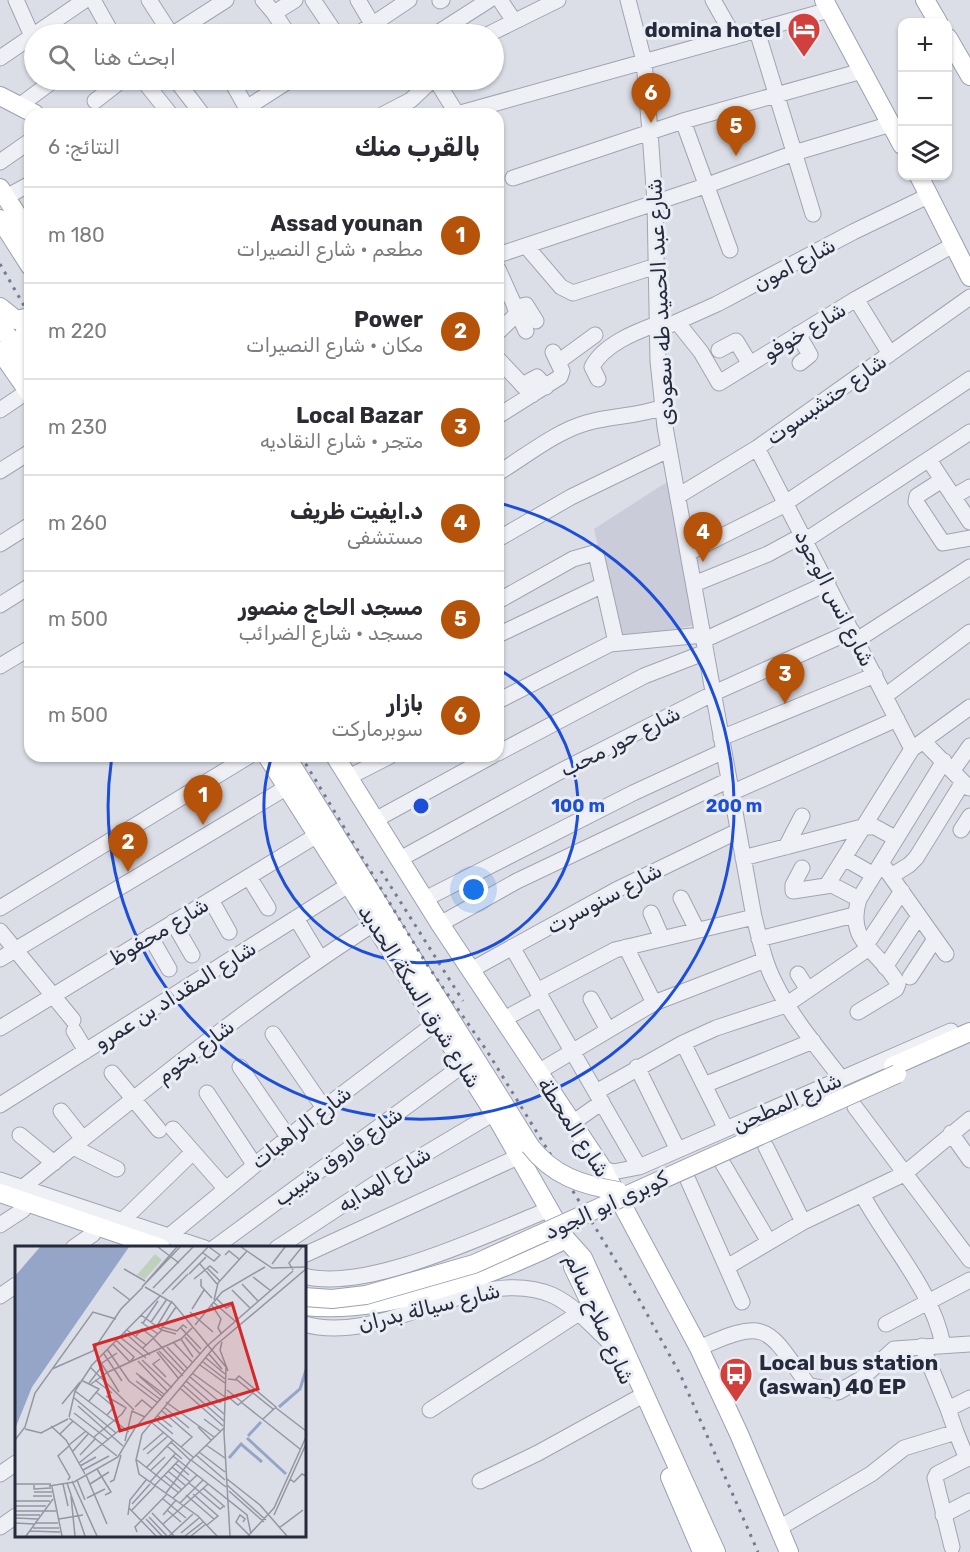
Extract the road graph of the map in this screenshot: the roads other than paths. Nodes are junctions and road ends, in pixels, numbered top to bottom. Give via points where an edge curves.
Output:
1 (16, 0) edge
2 (85, 0) edge
3 (93, 0) edge
4 (149, 0) edge
5 (226, 0) edge
6 (263, 0) edge
7 (295, 0) edge
8 (313, 0) edge
9 (358, 0) edge
10 (489, 0) edge
11 (500, 0) edge
12 (558, 0) edge
13 (628, 0) edge
14 (713, 0) edge
15 (925, 0) edge
16 (406, 1) edge
17 (826, 5) edge
18 (274, 13) junction
19 (936, 18) edge
20 (514, 21) junction
21 (27, 24) edge
22 (50, 24) edge
23 (106, 24) edge
24 (165, 24) edge
25 (188, 24) edge
26 (281, 24) edge
27 (329, 24) edge
28 (372, 24) edge
29 (381, 24) edge
30 (452, 24) edge
31 (504, 26) edge
32 (757, 31) junction
33 (735, 37) junction
34 (24, 42) edge
35 (952, 45) edge
36 (0, 58) edge
37 (644, 62) junction
38 (862, 71) junction
39 (970, 76) edge
40 (38, 90) edge
41 (109, 90) edge
42 (151, 90) edge
43 (184, 90) edge
44 (236, 90) edge
45 (277, 90) edge
46 (414, 90) edge
47 (441, 90) edge
48 (776, 93) junction
49 (95, 101) dead end
50 (13, 105) edge
51 (165, 108) edge
52 (197, 108) edge
53 (246, 108) edge
54 (253, 108) edge
55 (407, 108) edge
56 (453, 108) edge
57 (479, 108) edge
58 (683, 121) junction
59 (891, 124) junction
60 (651, 132) junction
61 (898, 136) edge
62 (24, 145) edge
63 (794, 153) junction
64 (0, 162) edge
65 (513, 178) dead end
66 (921, 180) edge
67 (708, 185) junction
68 (24, 186) edge
69 (3, 192) edge
70 (930, 195) junction
71 (655, 202) junction
72 (813, 214) dead end
73 (0, 219) edge
74 (24, 225) edge
75 (955, 244) junction
76 (525, 246) junction
77 (730, 250) dead end
78 (504, 253) edge
79 (24, 257) edge
80 (656, 266) junction
81 (970, 277) edge
82 (504, 283) edge
83 (970, 297) edge
84 (856, 299) junction
85 (0, 307) edge
86 (516, 310) junction
87 (24, 318) edge
88 (677, 322) junction
89 (0, 324) edge
90 (504, 325) edge
91 (531, 326) dead end
92 (657, 327) junction
93 (798, 334) junction
94 (595, 335) dead end
95 (719, 350) dead end
96 (0, 351) edge
97 (890, 354) junction
98 (24, 362) edge
99 (800, 363) dead end
100 (750, 364) junction
101 (504, 370) edge
102 (598, 379) dead end
103 (970, 379) edge
104 (24, 386) edge
105 (533, 389) junction
106 (24, 396) edge
107 (663, 407) junction
108 (0, 410) edge
109 (504, 411) edge
110 (970, 432) edge
111 (757, 448) junction
112 (668, 450) junction
113 (24, 456) edge
114 (929, 460) junction
115 (504, 469) edge
116 (0, 471) edge
117 (942, 480) junction
118 (970, 487) edge
119 (678, 495) junction
120 (953, 497) junction
121 (787, 502) junction
122 (970, 522) edge
123 (24, 529) edge
124 (504, 536) edge
125 (805, 537) junction
126 (970, 538) edge
127 (0, 544) edge
128 (688, 553) junction
129 (970, 567) edge
130 (828, 583) junction
131 (694, 584) junction
132 (603, 585) junction
133 (24, 590) edge
134 (504, 598) edge
135 (0, 604) edge
136 (970, 632) edge
137 (504, 633) edge
138 (855, 636) junction
139 (616, 642) junction
140 (705, 643) junction
141 (24, 652) edge
142 (0, 666) edge
143 (875, 675) junction
144 (714, 693) junction
145 (885, 696) junction
146 (504, 698) edge
147 (969, 709) edge
148 (897, 719) junction
149 (723, 745) junction
150 (917, 745) junction
151 (970, 746) edge
152 (504, 750) edge
153 (239, 762) edge
154 (271, 762) edge
155 (290, 762) edge
156 (339, 762) edge
157 (378, 762) edge
158 (481, 762) edge
159 (349, 777) junction
160 (962, 780) edge
161 (288, 786) junction
162 (730, 786) junction
163 (802, 816) dead end
164 (970, 816) edge
165 (907, 818) junction
166 (375, 820) junction
167 (862, 827) junction
168 (961, 830) dead end
169 (738, 831) junction
170 (931, 832) junction
171 (319, 834) junction
172 (895, 838) junction
173 (786, 846) junction
174 (743, 858) junction
175 (844, 858) junction
176 (400, 859) junction
177 (880, 861) junction
178 (802, 868) dead end
179 (872, 874) junction
180 (249, 876) junction
181 (891, 876) junction
182 (350, 884) junction
183 (827, 885) junction
184 (902, 891) junction
185 (681, 898) dead end
186 (425, 899) junction
187 (859, 899) junction
188 (211, 900) junction
189 (0, 908) edge
190 (268, 908) dead end
191 (651, 913) dead end
192 (854, 915) junction
193 (919, 916) junction
194 (754, 917) junction
195 (296, 918) junction
196 (173, 922) junction
197 (375, 923) junction
198 (440, 924) junction
199 (697, 930) junction
200 (0, 931) edge
201 (229, 932) dead end
202 (150, 936) junction
203 (662, 938) junction
204 (759, 939) junction
205 (935, 939) junction
206 (867, 946) junction
207 (512, 947) junction
208 (626, 947) junction
209 (17, 949) junction
210 (946, 954) dead end
211 (192, 955) dead end
212 (320, 958) junction
213 (0, 959) edge
214 (765, 960) junction
215 (885, 967) junction
216 (170, 969) dead end
217 (471, 970) junction
218 (798, 974) dead end
219 (910, 977) dead end
220 (808, 990) junction
221 (54, 994) junction
222 (539, 995) junction
223 (591, 999) dead end
224 (654, 1003) junction
225 (786, 1005) junction
226 (858, 1012) dead end
227 (504, 1019) junction
228 (436, 1022) junction
229 (970, 1023) edge
230 (0, 1028) edge
231 (608, 1030) junction
232 (970, 1032) edge
233 (273, 1034) dead end
234 (813, 1041) junction
235 (970, 1042) edge
236 (683, 1043) junction
237 (86, 1051) junction
238 (572, 1051) junction
239 (463, 1065) junction
240 (637, 1066) junction
241 (240, 1067) dead end
242 (895, 1070) junction
243 (538, 1072) junction
244 (112, 1073) dead end
245 (841, 1078) junction
246 (704, 1085) junction
247 (207, 1093) dead end
248 (599, 1097) junction
249 (133, 1099) junction
250 (0, 1105) edge
251 (855, 1107) dead end
252 (324, 1108) junction
253 (61, 1111) dead end
254 (494, 1113) junction
255 (970, 1119) edge
256 (572, 1124) junction
257 (726, 1129) junction
258 (951, 1133) junction
259 (20, 1135) dead end
260 (288, 1137) junction
261 (78, 1143) junction
262 (766, 1147) dead end
263 (678, 1150) junction
264 (525, 1151) junction
265 (193, 1152) junction
266 (970, 1160) edge
267 (54, 1163) junction
268 (254, 1164) junction
269 (723, 1164) dead end
270 (639, 1167) junction
271 (0, 1168) edge
272 (603, 1168) junction
273 (117, 1169) dead end
274 (904, 1174) junction
275 (688, 1180) dead end
276 (8, 1186) edge
277 (225, 1188) junction
278 (618, 1191) junction
279 (863, 1196) junction
280 (0, 1202) edge
281 (550, 1209) junction
282 (23, 1210) junction
283 (122, 1221) junction
284 (803, 1222) junction
285 (0, 1225) edge
286 (93, 1234) junction
287 (566, 1239) junction
288 (165, 1242) edge
289 (769, 1242) junction
290 (135, 1244) edge
291 (76, 1246) edge
292 (191, 1246) edge
293 (217, 1246) edge
294 (280, 1246) edge
295 (306, 1254) edge
296 (970, 1260) edge
297 (727, 1267) junction
298 (306, 1276) edge
299 (970, 1280) edge
300 (15, 1286) edge
301 (306, 1287) edge
302 (0, 1296) edge
303 (306, 1297) edge
304 (742, 1302) dead end
305 (928, 1302) junction
306 (306, 1306) edge
307 (579, 1313) junction
308 (306, 1324) edge
309 (886, 1324) dead end
310 (609, 1342) junction
311 (970, 1344) edge
312 (943, 1345) junction
313 (922, 1346) junction
314 (699, 1348) junction
315 (970, 1398) edge
316 (636, 1399) junction
317 (948, 1409) junction
318 (430, 1410) dead end
319 (956, 1432) junction
320 (968, 1458) edge
321 (15, 1464) edge
322 (0, 1474) edge
323 (480, 1480) dead end
324 (970, 1501) edge
325 (943, 1515) junction
326 (15, 1517) edge
327 (0, 1527) edge
328 (779, 1528) junction
329 (952, 1547) dead end
330 (702, 1552) edge
331 (717, 1552) edge
332 (789, 1552) edge

1 - 21 street
2 - 22 street
3 - 23 street
4 - 24 street
5 - 25 street
6 - 18 street
7 - 18 street
8 - 27 street
9 - 28 street
10 - 30 street
11 - 20 street
12 - 20 street
13 - 37 street, شارع عبد الحميد طه سعودى
14 - 33 street
15 - 19 main road
16 - 29 street
17 - 32 street
17 - 38 main road
18 - 26 street
20 - 31 street
32 - 33 street
32 - 48 street
33 - 37 street
34 - 36 street
35 - 39 main road
37 - 57 street
37 - 60 street, شارع عبد الحميد طه سعودى
38 - 48 street
38 - 59 main road
40 - 50 street
41 - 49 street
42 - 51 street
43 - 52 street
44 - 53 street
45 - 54 street
46 - 55 street
47 - 56 street
48 - 58 street
48 - 63 street
58 - 60 street
58 - 67 street
59 - 61 main road
59 - 63 street
60 - 65 street
60 - 71 street, شارع عبد الحميد طه سعودى
62 - 64 street
63 - 67 street
63 - 72 street
66 - 70 main road
67 - 71 street
67 - 77 street
68 - 69 street
69 - 74 main road
70 - 75 main road
70 - 88 street, شارع امون
71 - 76 street
71 - 80 street, شارع عبد الحميد طه سعودى
73 - 79 main road
75 - 81 main road
75 - 84 street, شارع خوفو
76 - 78 street
76 - 80 street via 561,287 573,293
80 - 92 street, شارع عبد الحميد طه سعودى
82 - 86 street
83 - 97 street, شارع حتشبسوت
84 - 93 street, شارع خوفو
84 - 97 street
85 - 87 main road via 16,320
86 - 90 street
86 - 91 street
88 - 92 street, شارع امون
88 - 100 street, شارع خوفو via 706,359 717,382
89 - 98 main road
92 - 102 street, شارع امون via 630,336 606,352 592,367
92 - 107 street, شارع عبد الحميد طه سعودى
93 - 99 street via 810,355
93 - 100 street, شارع خوفو
94 - 105 street via 555,357 562,374
95 - 100 street via 736,341
96 - 104 main road
97 - 111 street, شارع حتشبسوت
101 - 105 street
103 - 121 street
105 - 109 street
106 - 108 street
107 - 112 street, شارع عبد الحميد طه سعودى
107 - 115 street via 573,428
110 - 114 street
111 - 119 street, شارع حتشبسوت
111 - 121 street, شارع انس الوجود
112 - 119 street, شارع عبد الحميد طه سعودى
112 - 124 street via 571,497
113 - 116 street
114 - 117 street
114 - 125 street
117 - 120 street
117 - 126 street via 916,498 916,502 943,543
118 - 120 street
119 - 128 street, شارع عبد الحميد طه سعودى
120 - 122 street
121 - 125 street, شارع انس الوجود
121 - 128 street
123 - 127 street
125 - 130 street, شارع انس الوجود
125 - 131 street
128 - 131 street, شارع عبد الحميد طه سعودى
129 - 138 street, شارع حور محب
130 - 138 street, شارع انس الوجود
130 - 140 street
131 - 140 street, شارع عبد الحميد طه سعودى
132 - 134 street via 597,558 591,553
132 - 137 street
132 - 139 street
133 - 135 street
136 - 145 street
138 - 143 street, شارع انس الوجود
138 - 144 street, شارع حور محب
139 - 140 street
139 - 146 street
140 - 144 street, شارع عبد الحميد طه سعودى
140 - 152 street
141 - 142 street
143 - 145 street, شارع انس الوجود
143 - 149 street
144 - 149 street, شارع عبد الحميد طه سعودى
144 - 176 street, شارع حور محب
145 - 148 street, شارع انس الوجود
147 - 150 street
148 - 150 street, شارع انس الوجود
148 - 162 street
149 - 162 street, شارع عبد الحميد طه سعودى
149 - 186 street
150 - 160 street
150 - 167 street
151 - 160 street
153 - 189 street
154 - 161 main road, شارع شرق السكة الحديد
155 - 264 main road
156 - 159 main road, شارع المحطة
157 - 159 street
158 - 166 street
159 - 166 main road, شارع المحطة
160 - 165 street
160 - 170 street
161 - 171 main road, شارع شرق السكة الحديد
161 - 209 street
162 - 169 street, شارع عبد الحميد طه سعودى
162 - 198 street via 517,881
163 - 173 street
164 - 168 street
165 - 170 street
165 - 172 street
166 - 176 main road, شارع المحطة
167 - 172 street via 875,827
167 - 173 street
167 - 175 street
169 - 174 street, شارع عبد الحميد طه سعودى
169 - 207 street, شارع سنوسرت via 616,890
170 - 181 street via 909,866
171 - 180 street, شارع محفوظ
171 - 182 main road, شارع شرق السكة الحديد
172 - 177 street
173 - 174 street
174 - 194 street, شارع عبد الحميد طه سعودى
175 - 179 street
175 - 183 street
176 - 186 main road, شارع المحطة
177 - 179 street
177 - 181 street
178 - 183 street via 793,891
179 - 187 street
180 - 188 street, شارع محفوظ
180 - 190 street
181 - 184 street
182 - 195 street, شارع المقداد بن عمرو
182 - 197 main road, شارع شرق السكة الحديد
183 - 187 street
184 - 193 street
184 - 206 street
185 - 199 street
186 - 198 main road, شارع المحطة
187 - 192 street
188 - 196 street, شارع محفوظ
188 - 201 street
191 - 203 street
192 - 204 street
192 - 206 street via 857,931
193 - 205 street
193 - 215 street
194 - 199 street
194 - 204 street, شارع عبد الحميد طه سعودى
195 - 212 street
195 - 237 street, شارع المقداد بن عمرو
196 - 202 street, شارع محفوظ
196 - 211 street
197 - 212 street, شارع بخوم
197 - 228 main road, شارع شرق السكة الحديد
198 - 217 main road, شارع المحطة
199 - 203 street
200 - 209 street
202 - 216 street
202 - 221 street, شارع محفوظ
203 - 208 street
204 - 214 street, شارع عبد الحميد طه سعودى
205 - 210 street
205 - 219 street
206 - 215 street
206 - 220 street
207 - 217 street, شارع سنوسرت
207 - 222 street
208 - 222 street
208 - 224 street
209 - 213 street
209 - 221 street
212 - 249 street, شارع بخوم
214 - 224 street
214 - 225 street, شارع عبد الحميد طه سعودى
215 - 226 street via 897,987
217 - 227 main road, شارع المحطة
218 - 220 street
220 - 225 street
221 - 230 street, شارع محفوظ
221 - 237 street
222 - 227 street
222 - 238 street
223 - 231 street
224 - 231 street
225 - 234 street, شارع عبد الحميد طه سعودى
225 - 236 street
227 - 243 main road, شارع المحطة
228 - 239 main road, شارع شرق السكة الحديد
228 - 252 street, شارع الراهبات
229 - 245 street, شارع المطحن
231 - 238 street
232 - 242 main road
233 - 252 street
234 - 245 street, شارع عبد الحميد طه سعودى
234 - 246 street
235 - 242 main road
236 - 240 street
236 - 246 street
237 - 250 street, شارع المقداد بن عمرو
238 - 243 street
238 - 248 street
239 - 254 main road, شارع شرق السكة الحديد
239 - 293 street, شارع فاروق شبيب
240 - 248 street
240 - 263 street
241 - 260 street
242 - 278 main road, كوبرى ابو الجود
242 - 303 main road, كوبرى ابو الجود, bridge via 474,1264 366,1295
243 - 256 main road, شارع المحطة
244 - 249 street
245 - 257 street, شارع المطحن
246 - 257 street
247 - 268 street
248 - 256 street
248 - 270 street
249 - 261 street, شارع بخوم
249 - 265 street
251 - 274 street
252 - 260 street, شارع الراهبات
253 - 261 street
254 - 264 main road, شارع شرق السكة الحديد
254 - 294 street, شارع الهدايه
255 - 258 street
256 - 272 main road, شارع المحطة
257 - 263 street, شارع المطحن
258 - 266 street
258 - 274 street
259 - 267 street
260 - 268 street, شارع الراهبات
261 - 267 street, شارع بخوم
261 - 273 street
262 - 284 street
263 - 270 street, شارع المطحن
264 - 278 main road, bridge via 587,1186
264 - 281 main road, شارع شرق السكة الحديد
264 - 295 street
265 - 277 street
265 - 283 street
267 - 276 street, شارع بخوم
268 - 277 street, شارع الراهبات
269 - 289 street
270 - 272 street, شارع المطحن via 627,1172
271 - 276 street
272 - 314 main road, شارع المحطة
274 - 279 street
274 - 296 street
275 - 297 street
276 - 283 street
276 - 290 main road
277 - 288 street, شارع الراهبات
278 - 301 main road, كوبرى ابو الجود via 442,1266 353,1287
279 - 284 street
279 - 305 street
280 - 282 main road
281 - 287 main road, شارع شرق السكة الحديد
281 - 298 street via 458,1246 385,1269 337,1280
282 - 285 street
282 - 286 main road
283 - 288 street
284 - 289 street
286 - 290 main road
286 - 291 street
287 - 306 main road, شارع سيالة بدران via 496,1269 391,1301 345,1307
287 - 310 main road, شارع صلاح سالم via 571,1263
287 - 331 main road, شارع صلاح سالم via 590,1273
288 - 290 main road
288 - 292 street
289 - 297 street
297 - 304 street
299 - 305 street
300 - 302 street
305 - 309 street
305 - 312 street
307 - 308 street, شارع سيالة بدران via 537,1290 505,1287 363,1325 334,1329
307 - 310 street, شارع سيالة بدران
307 - 318 street
310 - 316 main road, شارع صلاح سالم
311 - 312 street
312 - 313 street
313 - 314 street via 894,1349 861,1379 838,1392 807,1385 775,1340 759,1331 746,1330
313 - 317 street
314 - 328 main road, شارع المحطة
315 - 317 street
316 - 323 street
316 - 330 main road, شارع صلاح سالم
317 - 319 street
319 - 320 street
319 - 328 street via 904,1448 871,1474
320 - 325 street via 935,1476
321 - 322 street
324 - 325 street
325 - 329 street
326 - 327 street
328 - 332 main road, شارع المحطة

